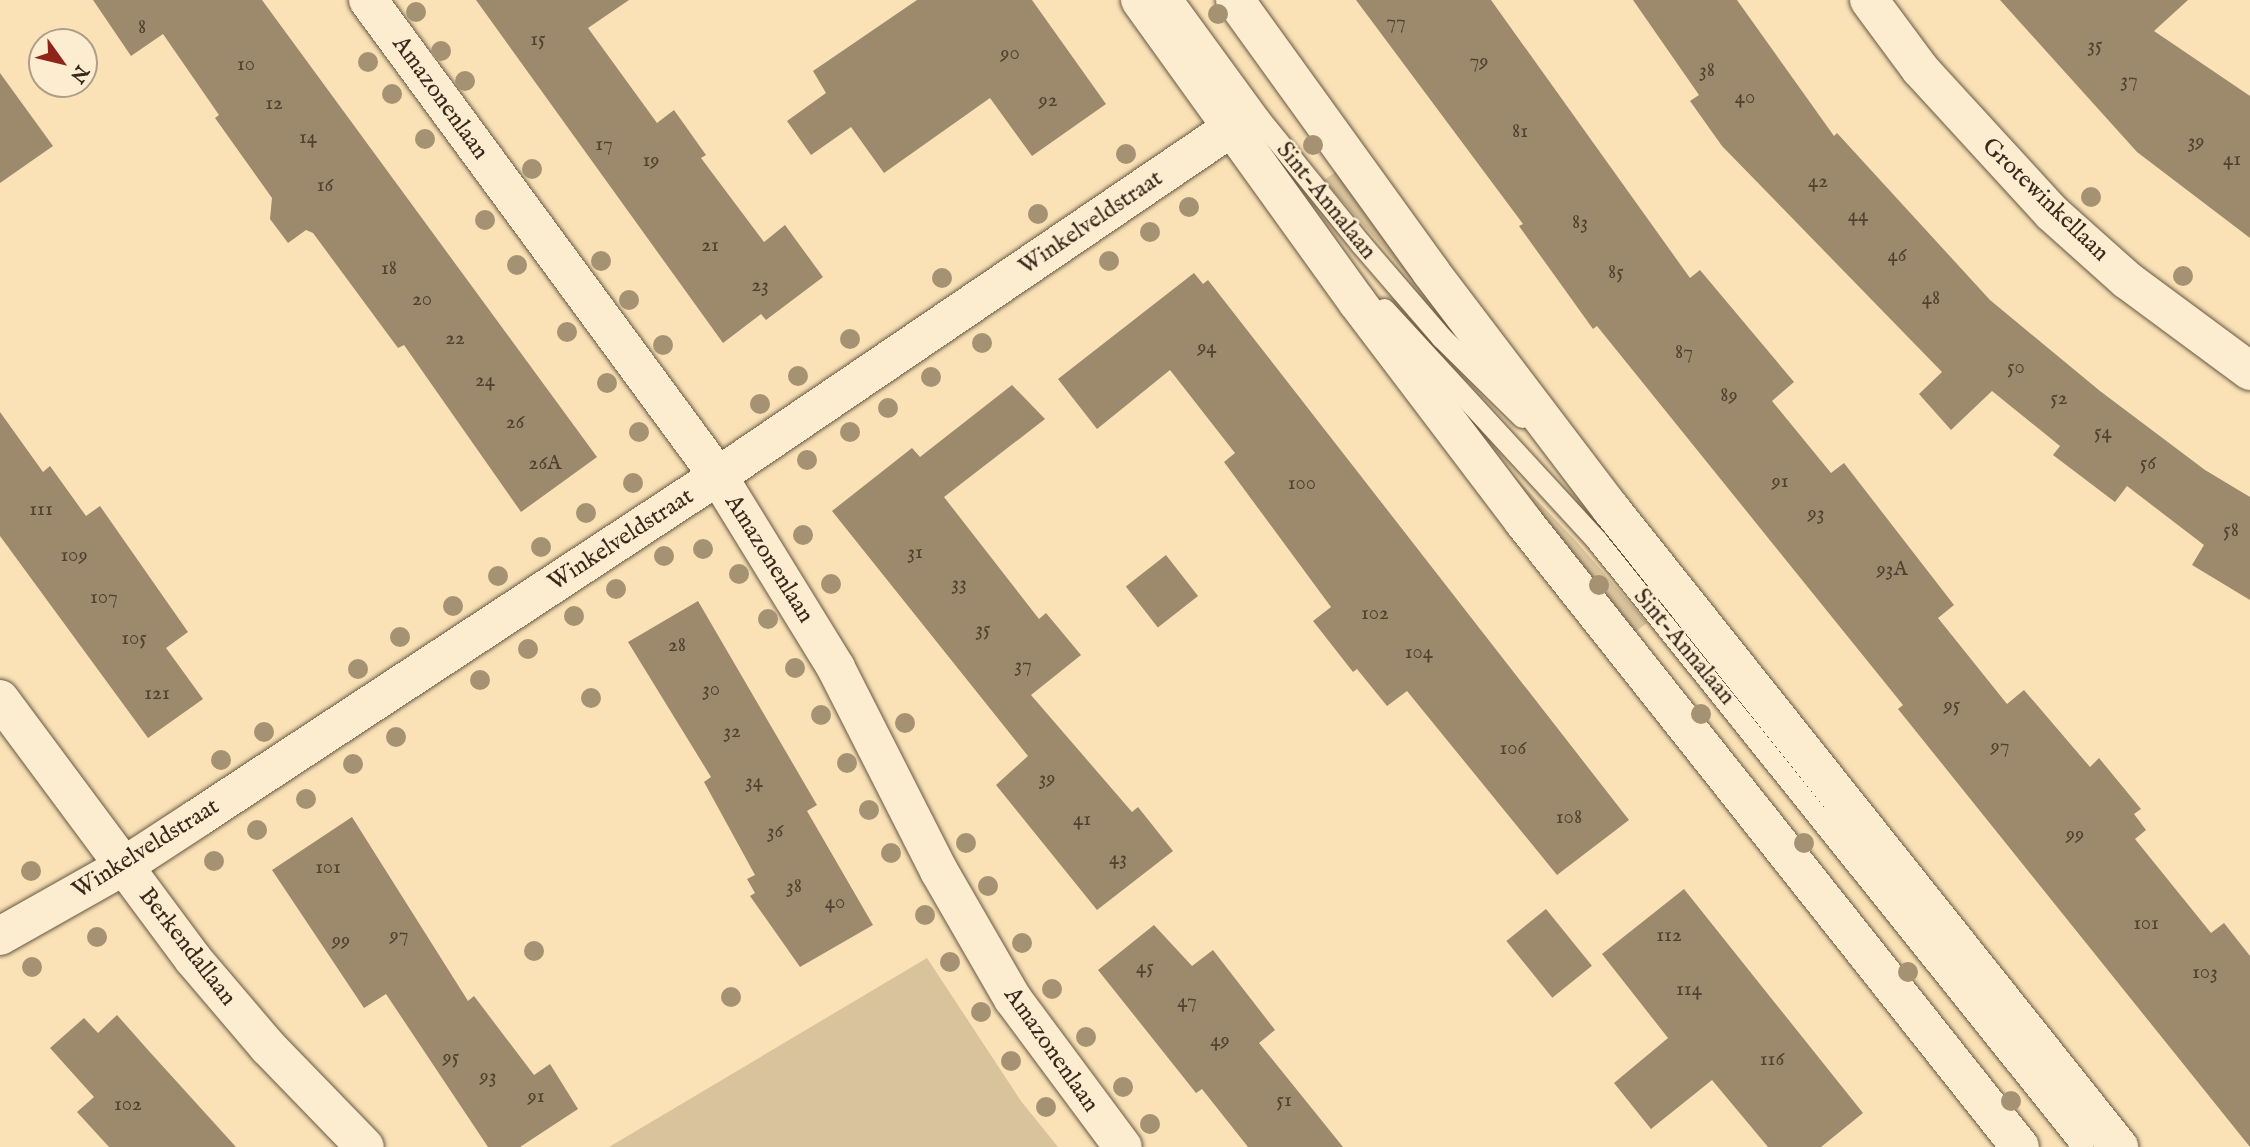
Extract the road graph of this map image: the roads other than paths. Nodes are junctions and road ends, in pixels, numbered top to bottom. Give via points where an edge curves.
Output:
1 (368, 0) edge
2 (1140, 0) edge
3 (1173, 0) edge
4 (1235, 0) edge
5 (1869, 0) edge
6 (1231, 128) junction
7 (1260, 167) junction
8 (2250, 371) edge
9 (718, 476) junction
10 (1611, 509) junction
11 (0, 699) edge
12 (124, 866) junction
13 (0, 936) edge
14 (365, 1147) edge
15 (1123, 1147) edge
16 (2020, 1147) edge
17 (2083, 1147) edge
18 (2119, 1147) edge

1 - 9 street, Amazonenlaan
2 - 6 street, Sint-Annalaan
3 - 10 lane, Sint-Annalaan via 1259,118 1414,306
4 - 10 street, Sint-Annalaan via 1431,272
5 - 8 street, Grotewinkellaan via 1920,69 2052,213 2127,279
6 - 7 street, Sint-Annalaan
6 - 9 street, Winkelveldstraat
7 - 16 street, Sint-Annalaan via 1449,425 1620,647
7 - 17 lane, Sint-Annalaan via 1459,395 1597,541 1721,690
9 - 12 street, Winkelveldstraat
9 - 15 street, Amazonenlaan via 836,668 939,871 1013,999
10 - 18 street, Sint-Annalaan
11 - 12 street, Berkendallaan
12 - 13 street, Winkelveldstraat
12 - 14 street, Berkendallaan via 230,1003

